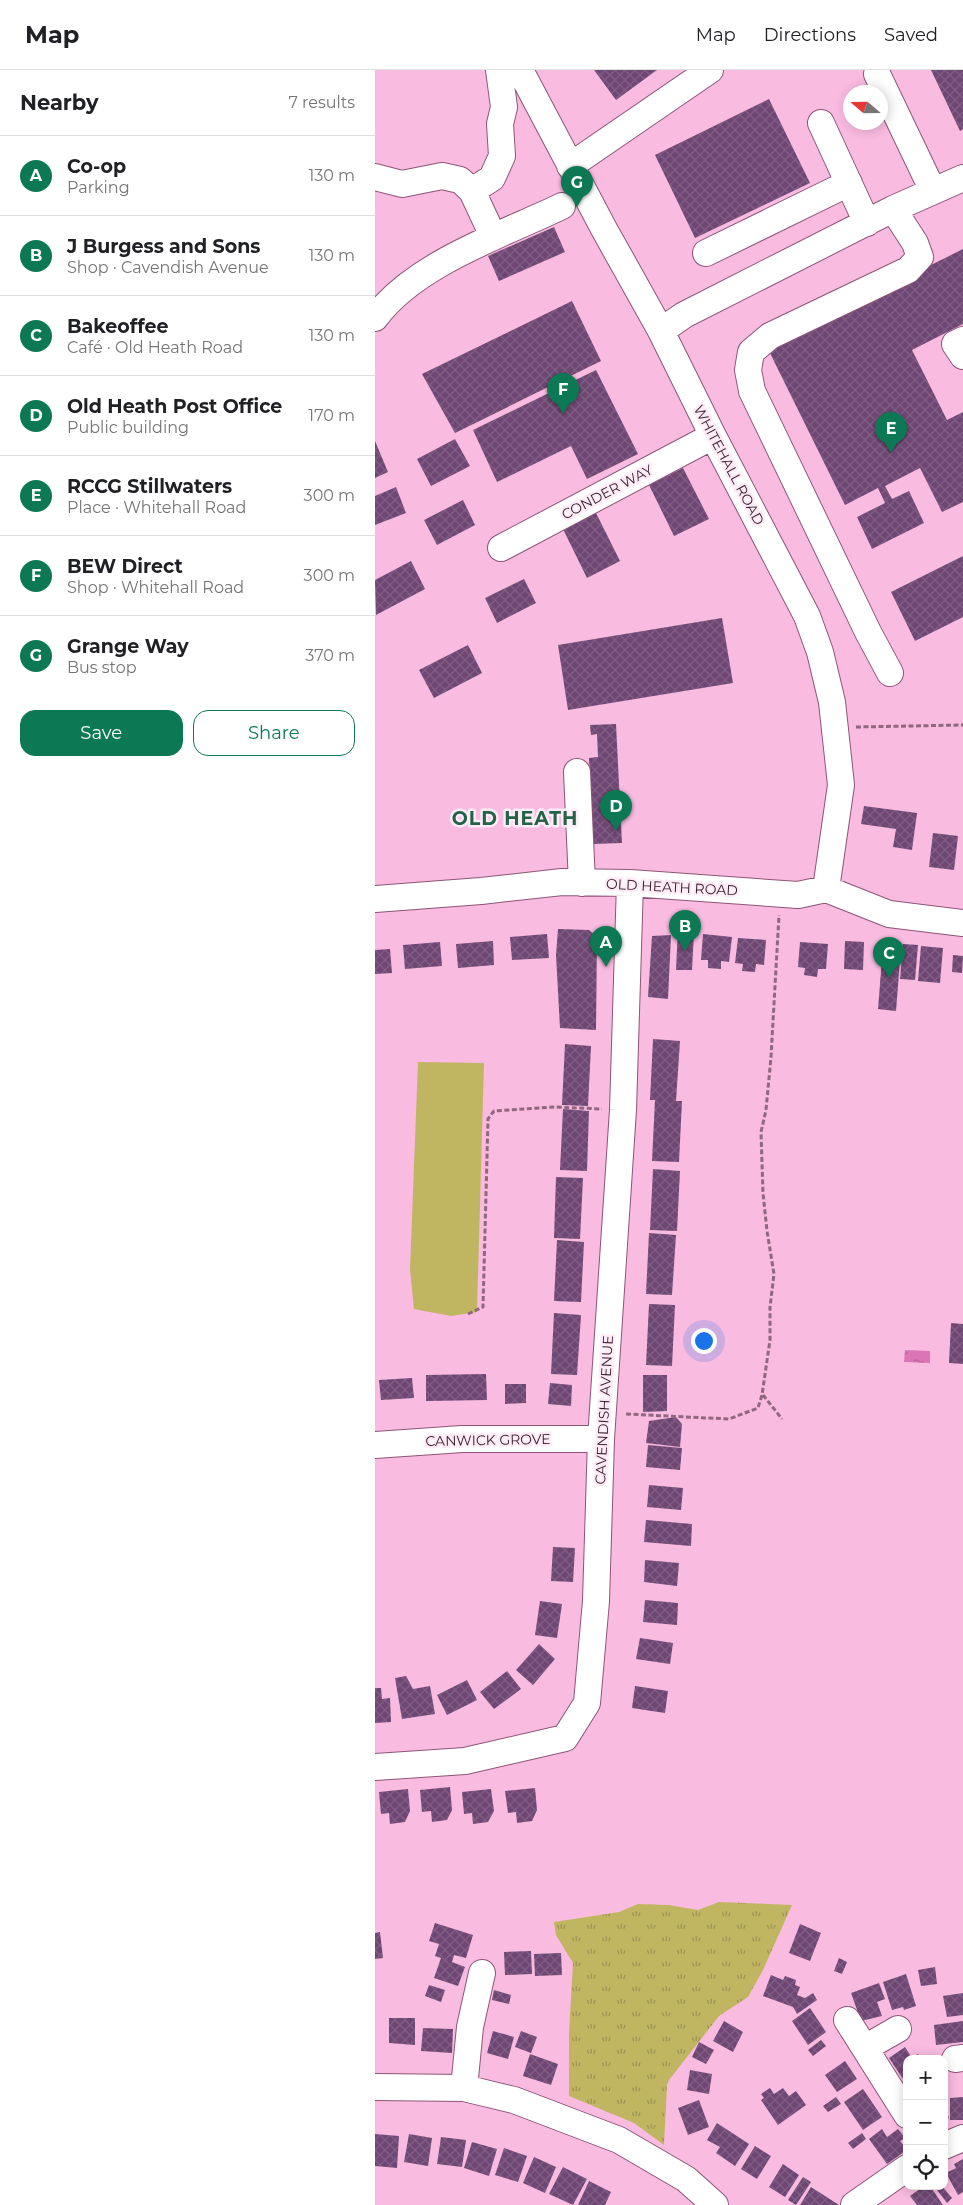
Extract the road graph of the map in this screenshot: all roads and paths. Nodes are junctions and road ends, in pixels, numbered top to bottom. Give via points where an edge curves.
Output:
1 (499, 70) edge
2 (520, 70) edge
3 (710, 70) edge
4 (877, 74) dead end
5 (821, 123) dead end
6 (570, 166) junction
7 (375, 177) edge
8 (963, 178) edge
9 (849, 184) junction
10 (472, 191) junction
11 (933, 191) junction
12 (562, 206) dead end
13 (893, 209) junction
14 (867, 223) junction
15 (493, 236) junction
16 (706, 253) dead end
17 (375, 318) edge
18 (661, 330) junction
19 (963, 340) edge
20 (963, 356) edge
21 (713, 436) junction
22 (501, 548) dead end
23 (890, 673) dead end
24 (963, 725) edge
25 (834, 727) junction
26 (577, 772) dead end
27 (582, 883) junction
28 (630, 883) junction
29 (826, 888) junction
30 (781, 894) junction
31 (375, 899) edge
32 (963, 923) edge
33 (623, 1110) junction
34 (468, 1314) dead end
35 (763, 1395) junction
36 (603, 1409) junction
37 (782, 1419) dead end
38 (601, 1440) junction
39 (375, 1445) edge
40 (375, 1767) edge
41 (482, 1973) dead end
42 (847, 2020) dead end
43 (898, 2029) dead end
44 (865, 2048) junction
45 (375, 2087) edge
46 (464, 2088) junction
47 (903, 2109) edge
48 (963, 2138) edge
49 (946, 2145) edge
50 (903, 2171) edge
51 (715, 2205) edge
52 (853, 2205) edge

1 - 10 street via 505,107 500,124 502,156 492,178
2 - 6 street, WHITEHALL ROAD
3 - 6 street
4 - 11 street
5 - 9 street
6 - 18 street, WHITEHALL ROAD
7 - 10 street via 402,184 441,176 460,180
8 - 11 street
9 - 14 street
9 - 16 street
10 - 15 street
11 - 13 street
12 - 15 street
13 - 14 street
13 - 23 street via 915,243 920,257 908,270 770,336 751,352 748,370 752,391 773,437
14 - 18 street
15 - 17 street via 414,280
18 - 21 street, WHITEHALL ROAD
19 - 20 street via 955,344
21 - 22 street, CONDER WAY
21 - 25 street, WHITEHALL ROAD via 807,616 822,660
24 - 25 path
25 - 29 street, WHITEHALL ROAD via 841,785
26 - 27 street
27 - 28 street, OLD HEATH ROAD
27 - 31 street, OLD HEATH ROAD via 562,882
28 - 30 street, OLD HEATH ROAD
28 - 33 street, CAVENDISH AVENUE
29 - 30 street, OLD HEATH ROAD via 798,895
29 - 32 street via 889,914
30 - 35 path via 771,1057 761,1132 763,1193 775,1274
33 - 34 path via 554,1107 494,1111 488,1119 483,1307
33 - 36 street, CAVENDISH AVENUE
35 - 36 path via 758,1408 729,1419 621,1414
35 - 37 path
36 - 38 street, CAVENDISH AVENUE
38 - 39 street, CANWICK GROVE via 461,1439
38 - 40 street, CAVENDISH AVENUE via 597,1601 587,1702 565,1738 465,1760
41 - 46 street via 484,2009
42 - 44 street
43 - 44 street
44 - 47 street
45 - 46 street
46 - 51 street via 514,2100 619,2140 685,2179
48 - 49 street
50 - 52 street

